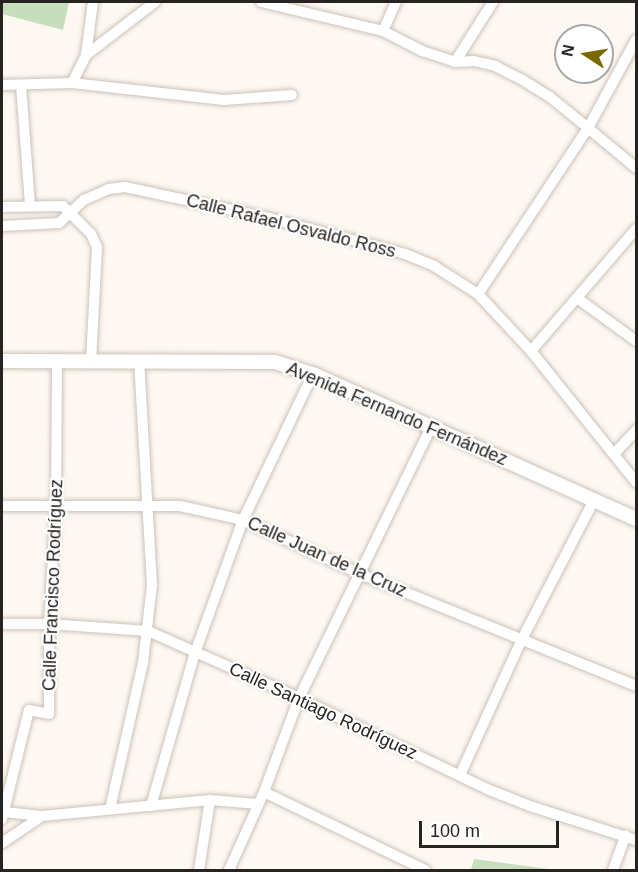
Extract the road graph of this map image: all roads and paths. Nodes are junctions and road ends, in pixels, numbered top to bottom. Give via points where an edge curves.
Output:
1 (93, 2) edge
2 (155, 2) edge
3 (261, 2) edge
4 (396, 2) edge
5 (493, 2) edge
6 (297, 6) edge
7 (383, 31) junction
8 (636, 40) edge
9 (633, 52) edge
10 (86, 55) junction
11 (455, 62) junction
12 (72, 83) junction
13 (2, 85) edge
14 (21, 85) junction
15 (292, 95) dead end
16 (588, 128) junction
17 (636, 168) edge
18 (30, 206) junction
19 (2, 207) edge
20 (71, 212) junction
21 (2, 226) edge
22 (636, 229) edge
23 (478, 294) junction
24 (577, 298) junction
25 (635, 335) edge
26 (531, 351) junction
27 (57, 360) junction
28 (91, 360) junction
29 (139, 361) junction
30 (2, 362) edge
31 (313, 374) junction
32 (431, 427) junction
33 (636, 430) edge
34 (614, 454) junction
35 (636, 482) edge
36 (594, 500) junction
37 (2, 506) edge
38 (56, 506) junction
39 (147, 506) junction
40 (636, 519) edge
41 (243, 520) junction
42 (358, 573) junction
43 (2, 624) edge
44 (49, 624) junction
45 (148, 631) junction
46 (521, 640) junction
47 (195, 653) junction
48 (636, 686) edge
49 (299, 698) junction
50 (460, 775) junction
51 (264, 792) junction
52 (210, 800) junction
53 (258, 804) junction
54 (151, 806) junction
55 (110, 809) junction
56 (3, 816) edge
57 (42, 816) junction
58 (2, 825) edge
59 (13, 836) junction
60 (631, 837) edge
61 (2, 843) edge
62 (199, 870) edge
63 (230, 870) edge
64 (425, 870) edge
65 (614, 870) edge

1 - 10 street
2 - 10 street
3 - 6 street
4 - 7 street
5 - 11 street
6 - 7 street
7 - 11 street
8 - 9 street
9 - 16 street
10 - 12 street
11 - 16 street via 474,61 521,79
12 - 14 street
12 - 15 street via 224,100
13 - 14 street
14 - 18 street
16 - 17 street
16 - 23 street
18 - 19 street
18 - 20 street via 63,206
20 - 21 street, Calle Rafael Osvaldo Ross via 59,223
20 - 23 street, Calle Rafael Osvaldo Ross via 84,200 125,187 363,241 434,266
20 - 28 street via 97,247
22 - 24 street
23 - 26 street, Calle Rafael Osvaldo Ross
24 - 25 street
24 - 26 street
26 - 34 street, Calle Rafael Osvaldo Ross
27 - 28 main road, Avenida Fernando Fernández
27 - 30 main road, Avenida Fernando Fernández
27 - 38 street, Calle Francisco Rodríguez
28 - 29 main road, Avenida Fernando Fernández
29 - 31 main road, Avenida Fernando Fernández via 275,362
29 - 39 street
31 - 32 main road, Avenida Fernando Fernández
31 - 41 street
32 - 36 main road, Avenida Fernando Fernández
32 - 42 street
33 - 34 street
34 - 35 street, Calle Rafael Osvaldo Ross
36 - 40 main road, Avenida Fernando Fernández
36 - 46 street
37 - 38 street, Calle Juan de la Cruz
38 - 39 street, Calle Juan de la Cruz
38 - 44 street, Calle Francisco Rodríguez
39 - 41 street, Calle Juan de la Cruz via 208,510
39 - 45 street via 152,585
41 - 42 street, Calle Juan de la Cruz
41 - 47 street
42 - 46 street, Calle Juan de la Cruz
42 - 49 street
43 - 44 street, Calle Santiago Rodríguez
44 - 45 street, Calle Santiago Rodríguez
44 - 56 street, Calle Francisco Rodríguez via 49,714 29,710
45 - 47 street, Calle Santiago Rodríguez
45 - 55 street
46 - 48 street, Calle Juan de la Cruz
46 - 50 street
47 - 49 street, Calle Santiago Rodríguez
47 - 54 street
49 - 50 street, Calle Santiago Rodríguez
49 - 51 street
50 - 60 street, Calle Santiago Rodríguez via 530,806
51 - 53 street
51 - 64 street
52 - 53 street
52 - 54 street
52 - 62 street
53 - 63 street
54 - 55 street
55 - 57 street
56 - 57 street
57 - 59 street
58 - 59 street
59 - 61 street
60 - 65 street

